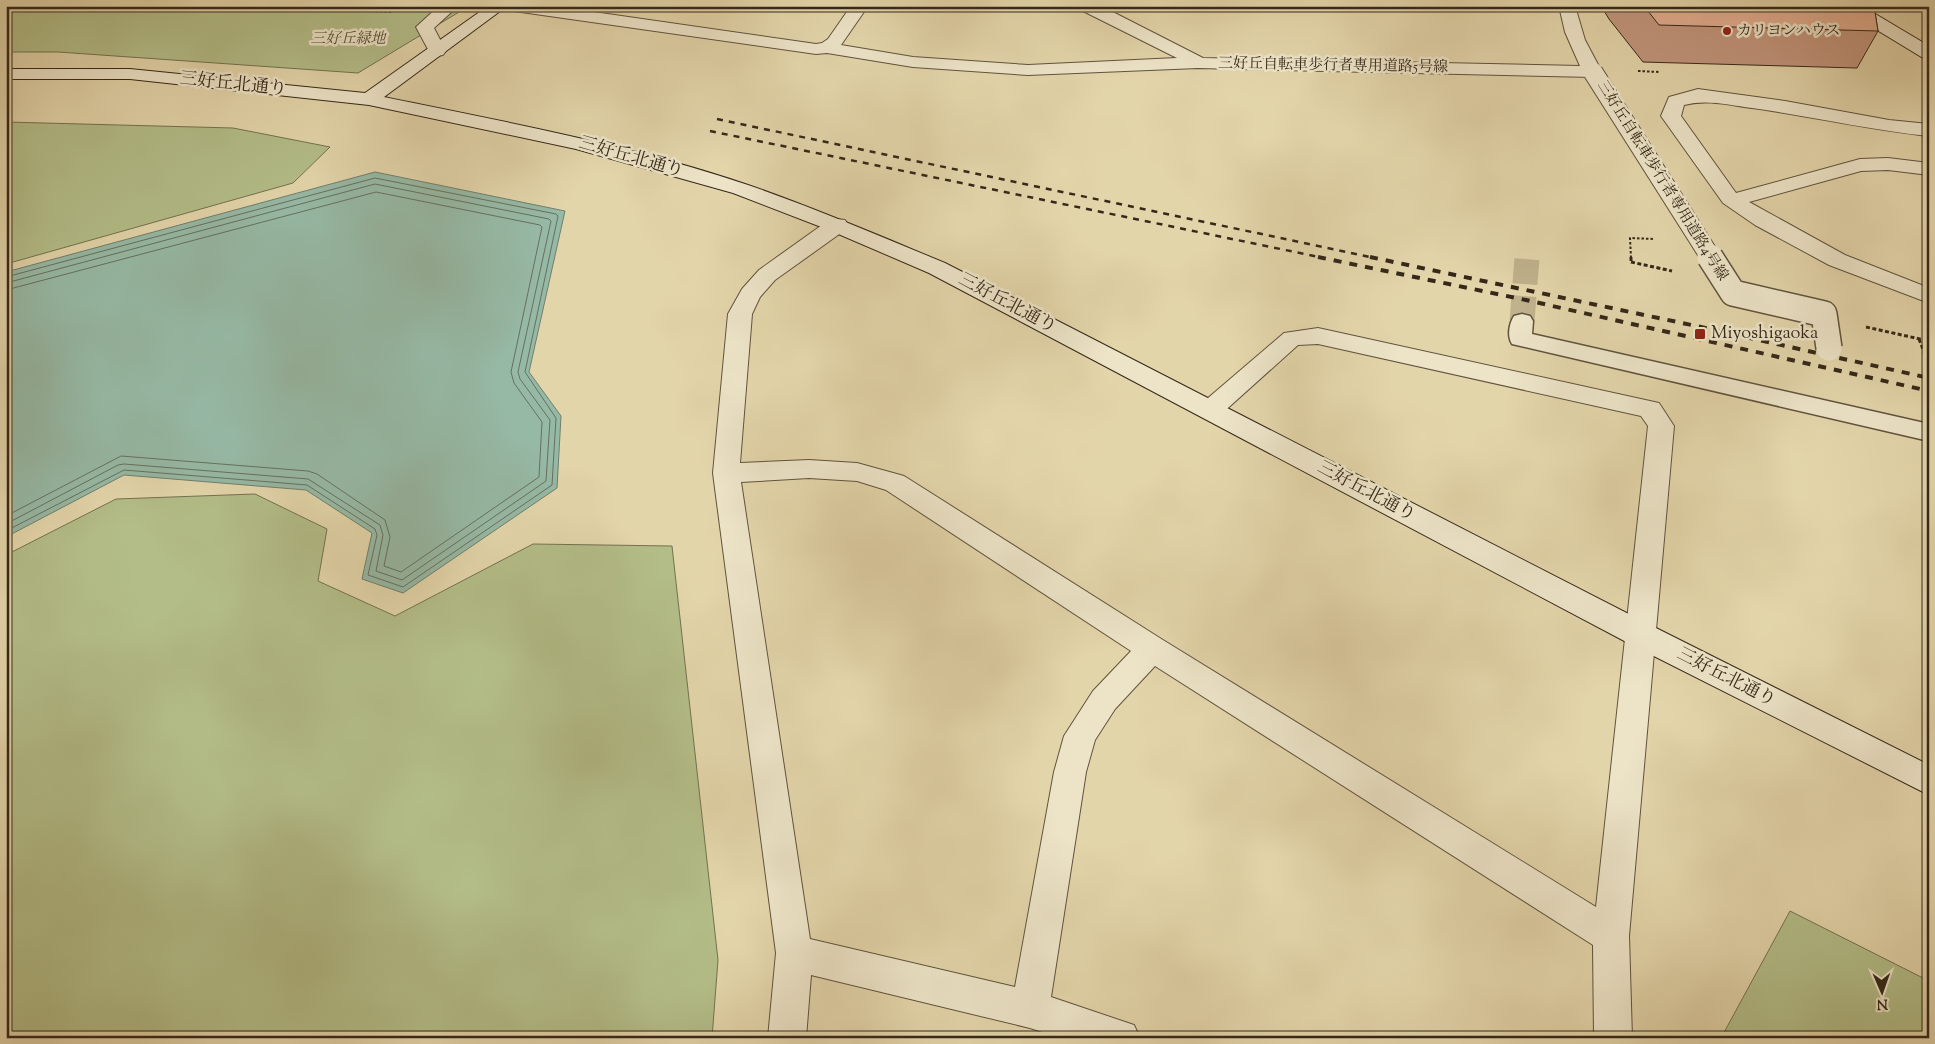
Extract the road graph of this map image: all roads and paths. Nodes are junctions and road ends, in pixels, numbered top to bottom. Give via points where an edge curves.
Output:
1 (450, 6) edge
2 (499, 6) edge
3 (514, 6) edge
4 (860, 6) edge
5 (1087, 6) edge
6 (1567, 6) edge
7 (1850, 6) edge
8 (828, 48) junction
9 (436, 51) junction
10 (1929, 54) edge
11 (1200, 63) junction
12 (1593, 72) junction
13 (6, 74) edge
14 (369, 100) junction
15 (1929, 130) edge
16 (1929, 169) edge
17 (1733, 200) junction
18 (837, 225) junction
19 (1662, 240) dead end
20 (1631, 262) dead end
21 (1929, 296) edge
22 (1522, 321) tunnel mouth
23 (1919, 339) dead end
24 (1828, 348) dead end
25 (1929, 365) edge
26 (1210, 410) junction
27 (1929, 433) edge
28 (726, 473) junction
29 (1641, 635) junction
30 (1152, 649) junction
31 (1929, 781) edge
32 (1611, 936) junction
33 (794, 953) junction
34 (1030, 1009) junction
35 (788, 1038) edge
36 (1121, 1038) edge
37 (1613, 1038) edge

1 - 9 street via 425,26
2 - 9 street
3 - 8 street via 816,49
4 - 8 street
5 - 11 street, 三好丘自転車歩行者専用道路5号線
6 - 12 street, 三好丘自転車歩行者専用道路4号線 via 1581,50
7 - 10 street
8 - 11 street via 914,62 1028,70
9 - 14 street
11 - 12 street, 三好丘自転車歩行者専用道路5号線
12 - 24 street, 三好丘自転車歩行者専用道路4号線, bridge via 1733,294 1824,314
13 - 14 street, 三好丘北通り via 130,74
14 - 18 street, 三好丘北通り via 628,156 740,189
15 - 17 street via 1698,95 1676,101 1671,116
16 - 17 street via 1888,164 1860,165
17 - 21 street via 1837,260
18 - 26 street, 三好丘北通り via 937,268
18 - 28 street via 767,274 750,294 740,314
19 - 20 path via 1630,238
22 - 27 lane via 1520,339
23 - 25 path
26 - 29 street, 三好丘北通り
26 - 29 street via 1292,338 1318,336 1650,409 1661,426
28 - 30 street via 809,469 857,472 895,483
28 - 33 street
29 - 31 street, 三好丘北通り
29 - 32 street
30 - 32 street
30 - 34 street via 1104,700 1080,736 1070,772
32 - 37 street
33 - 34 street
33 - 35 street
34 - 36 street

